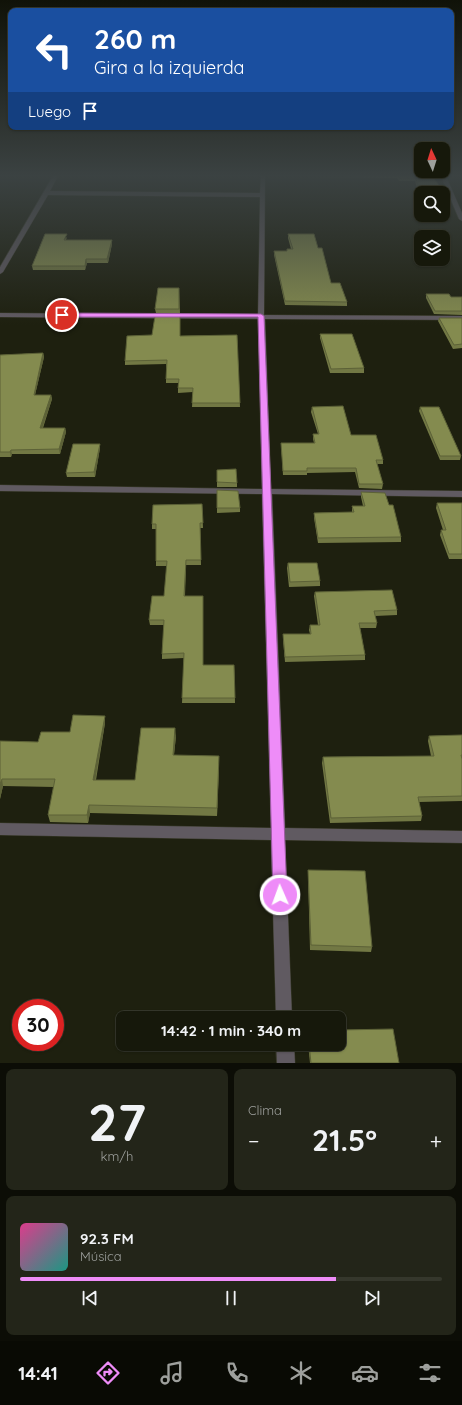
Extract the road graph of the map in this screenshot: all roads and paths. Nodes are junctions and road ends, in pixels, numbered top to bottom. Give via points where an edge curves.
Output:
1 (27, 226) edge
2 (262, 226) edge
3 (0, 272) edge
4 (0, 314) edge
5 (261, 316) junction
6 (462, 318) edge
7 (0, 488) edge
8 (267, 492) junction
9 (462, 494) edge
10 (0, 829) edge
11 (277, 834) junction
12 (462, 837) edge
13 (284, 1011) edge
14 (286, 1051) edge
15 (286, 1063) edge

1 - 3 street
2 - 5 street
4 - 5 street
5 - 6 street
5 - 8 street
7 - 8 street
8 - 9 street
8 - 11 street
10 - 11 street
11 - 12 street
11 - 13 street
14 - 15 street

